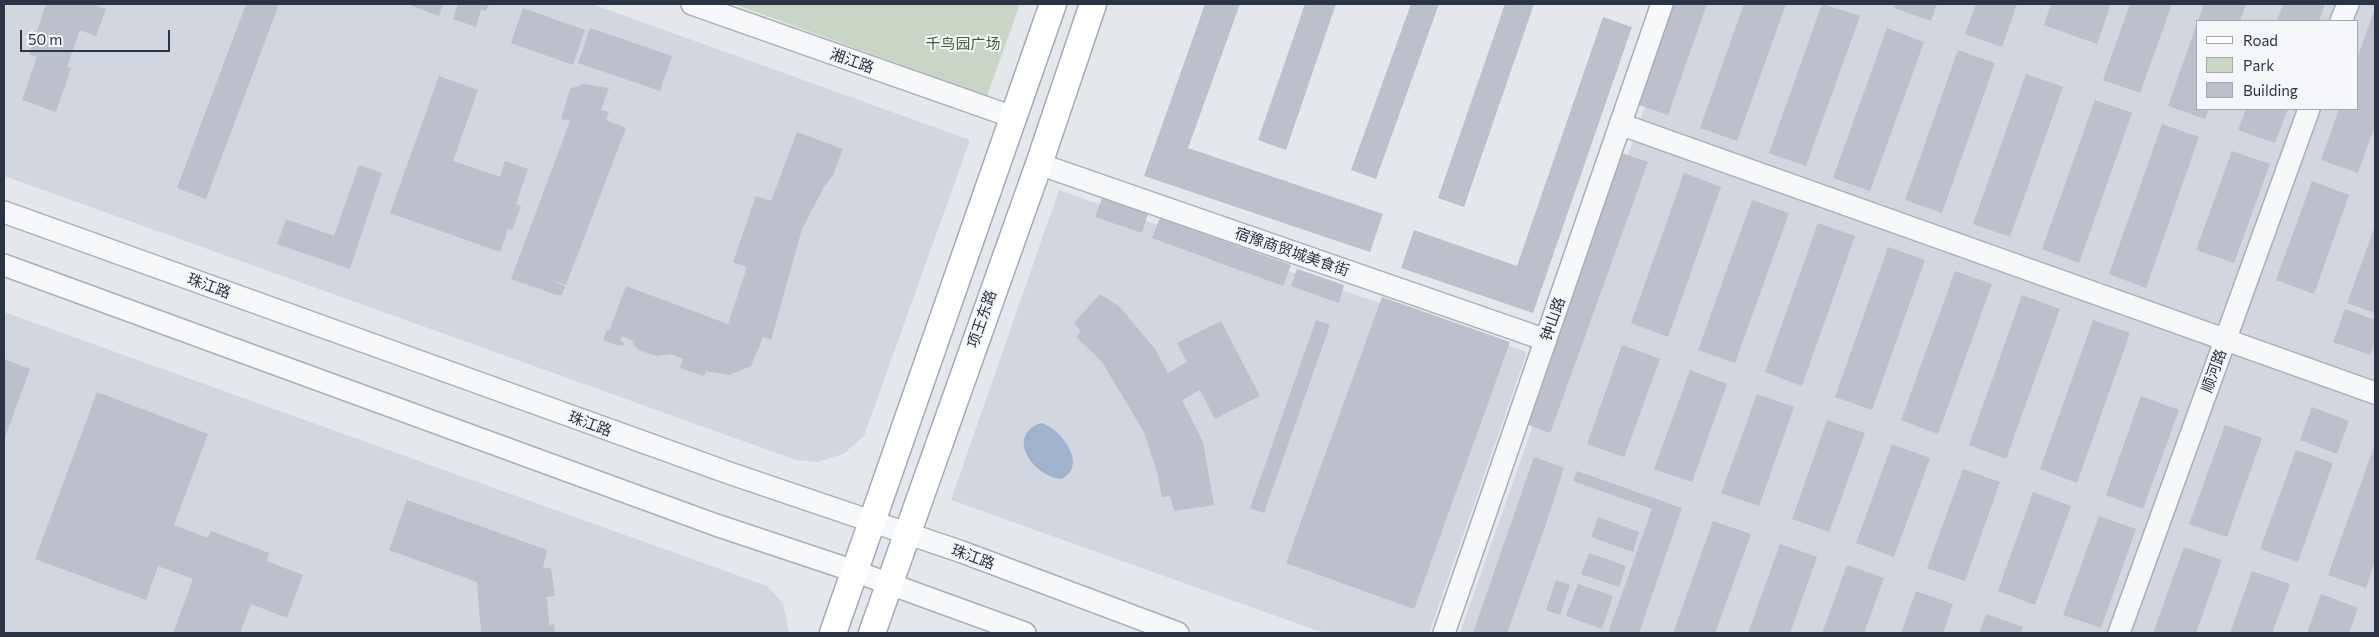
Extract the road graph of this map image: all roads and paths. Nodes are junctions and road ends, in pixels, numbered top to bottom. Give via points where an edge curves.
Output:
1 (692, 4) edge
2 (1053, 4) edge
3 (1093, 4) edge
4 (1662, 4) edge
5 (2348, 4) edge
6 (2341, 20) edge
7 (2309, 110) edge
8 (1013, 117) junction
9 (1620, 124) junction
10 (1039, 164) junction
11 (4, 212) edge
12 (4, 265) edge
13 (1546, 340) junction
14 (2225, 340) junction
15 (2375, 394) edge
16 (871, 522) junction
17 (907, 534) junction
18 (854, 571) junction
19 (890, 584) junction
20 (833, 633) edge
21 (872, 633) edge
22 (1025, 633) edge
23 (1178, 633) edge
24 (1444, 633) edge
25 (2119, 633) edge

1 - 8 street, 湘江路
2 - 8 main road
3 - 10 main road, 项王东路
4 - 9 street, 钟山路
5 - 6 street
7 - 14 street, 顺河路
8 - 16 main road
9 - 13 street, 钟山路
9 - 14 street
10 - 13 street, 宿豫商贸城美食街
10 - 17 main road, 项王东路
11 - 16 street, 珠江路
12 - 18 street via 716,525
13 - 24 street, 钟山路
14 - 15 street
14 - 25 street, 顺河路
16 - 17 street, 珠江路
16 - 18 main road
17 - 19 main road, 项王东路
17 - 23 street, 珠江路
18 - 19 street
18 - 20 main road
19 - 21 main road, 项王东路
19 - 22 street

